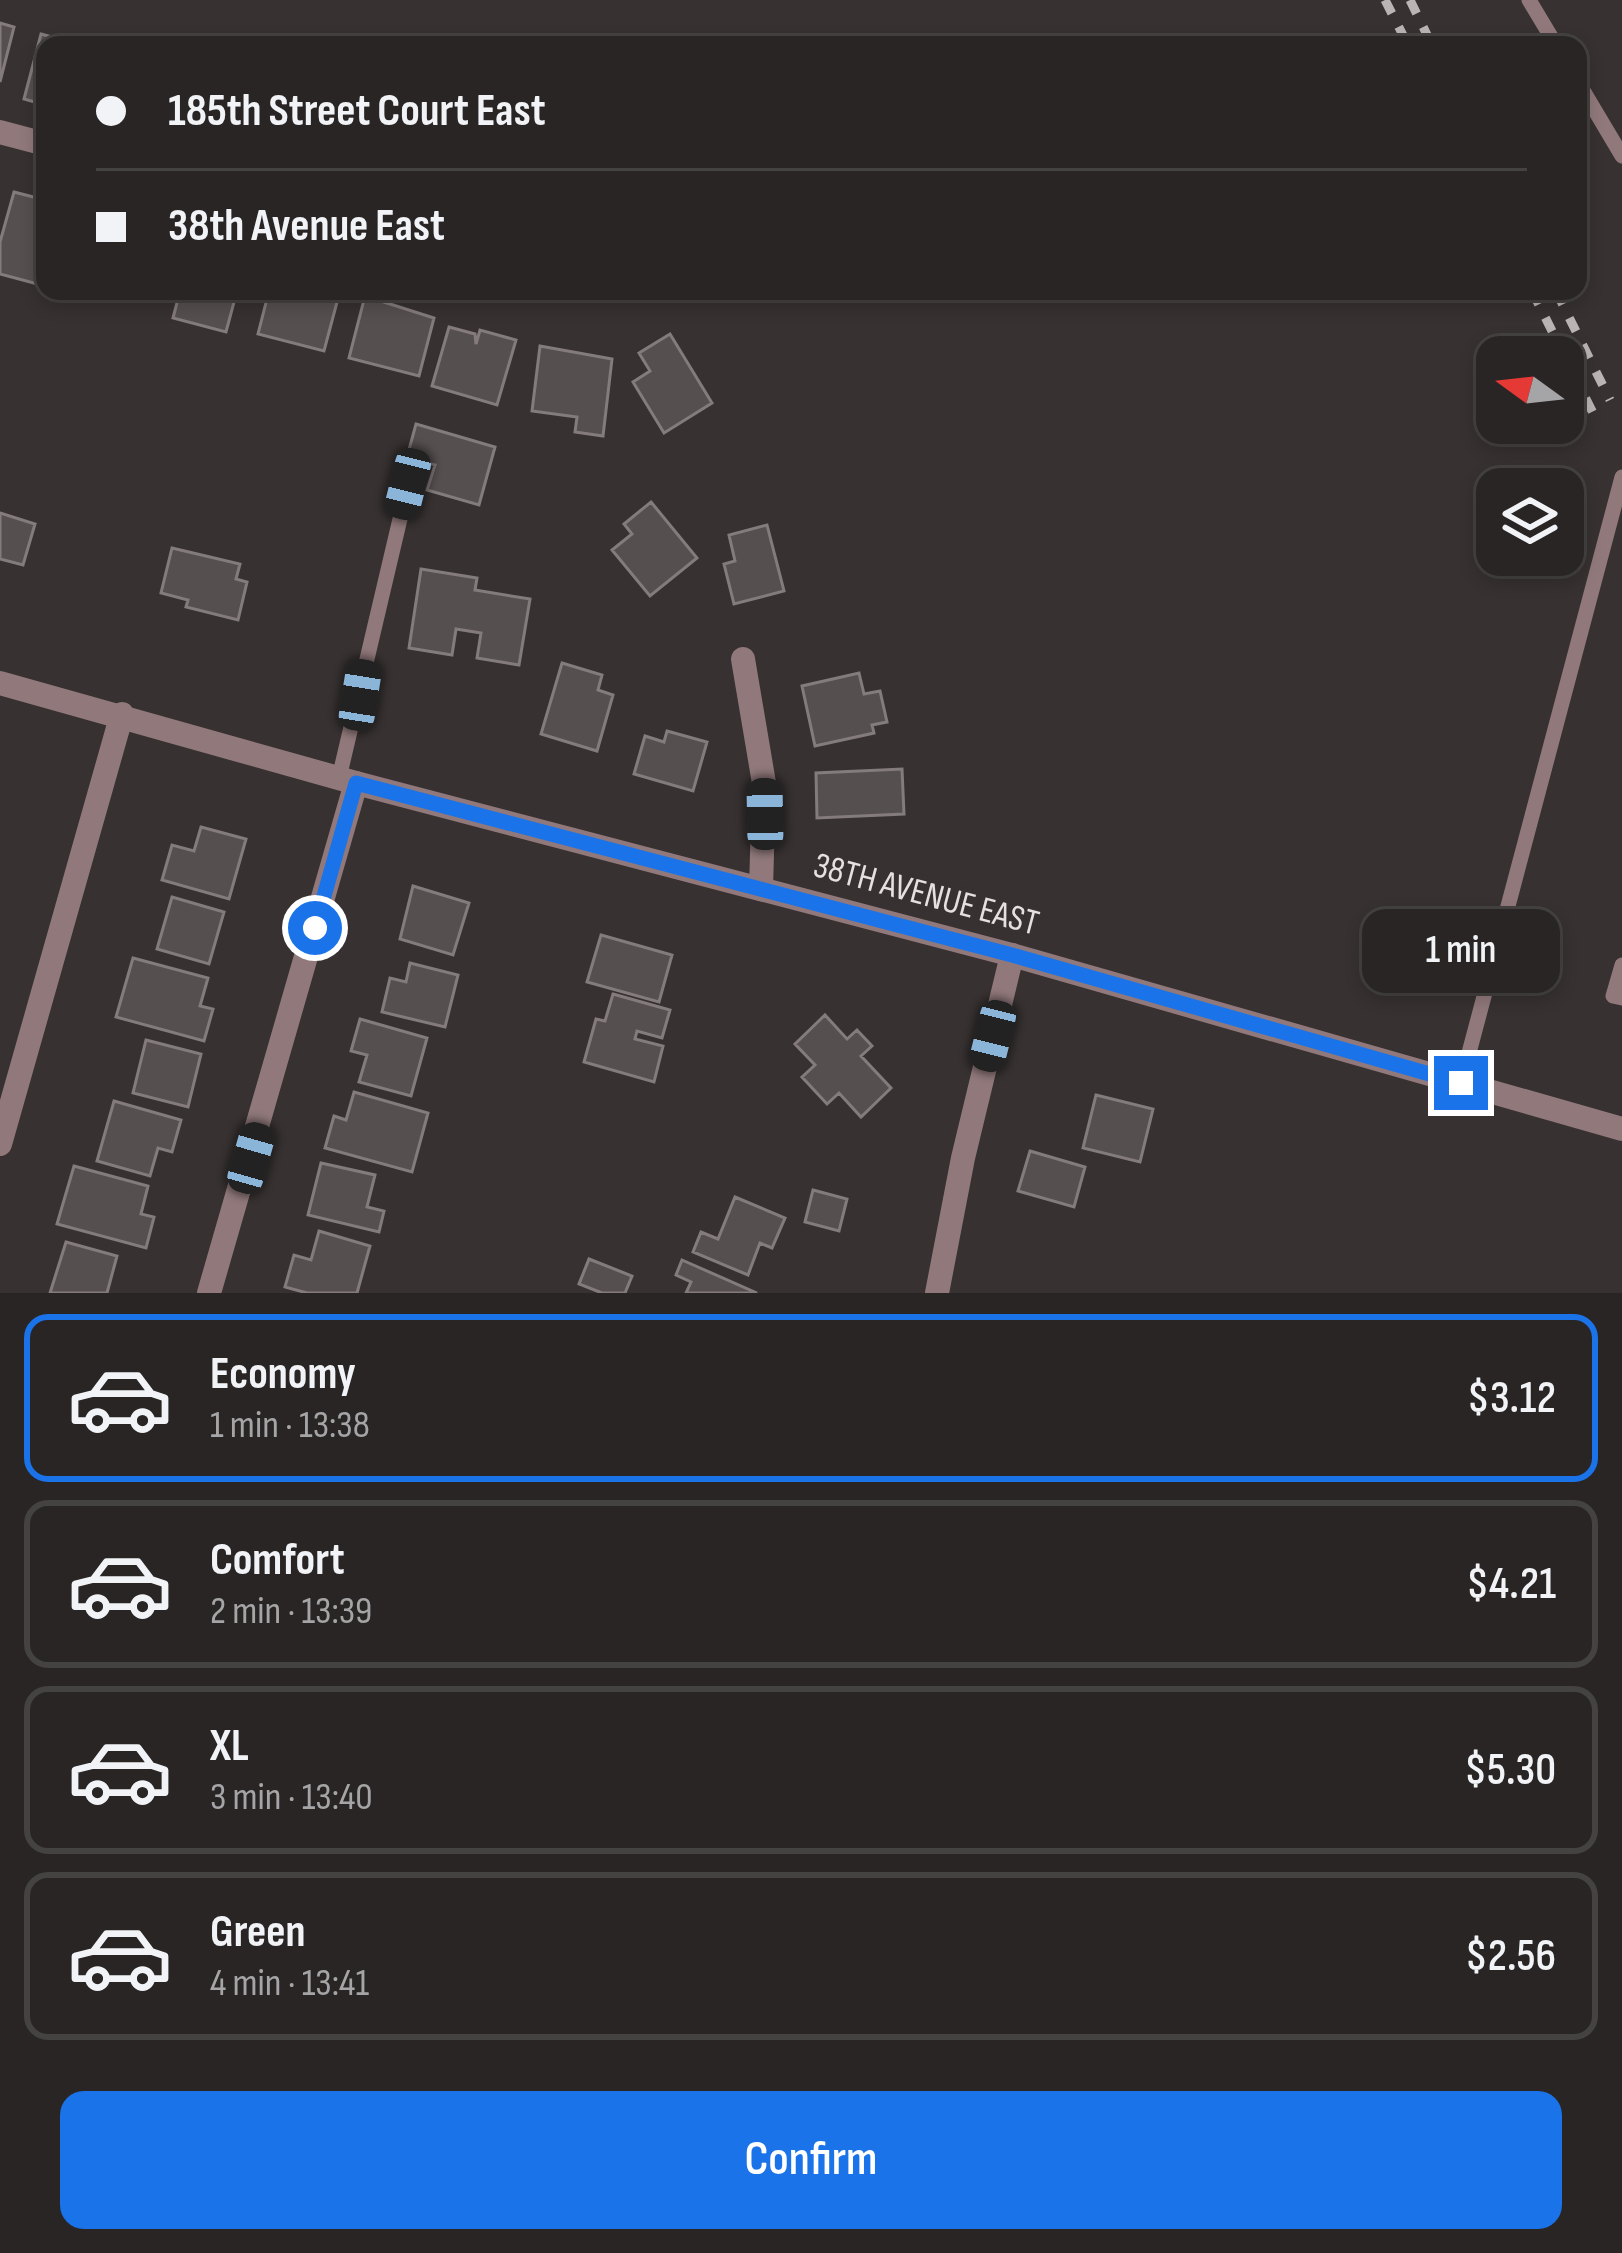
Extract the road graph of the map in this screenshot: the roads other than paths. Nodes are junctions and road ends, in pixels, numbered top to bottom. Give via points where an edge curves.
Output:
1 (1529, 0) edge
2 (1551, 36) edge
3 (1587, 97) edge
4 (0, 132) edge
5 (36, 142) edge
6 (1622, 156) edge
7 (1622, 477) edge
8 (408, 484) dead end
9 (742, 658) dead end
10 (0, 683) edge
11 (122, 714) junction
12 (348, 780) junction
13 (761, 889) junction
14 (1012, 955) junction
15 (1622, 965) edge
16 (1622, 998) edge
17 (1461, 1083) junction
18 (1622, 1129) edge
19 (0, 1144) edge
20 (209, 1293) edge
21 (937, 1293) edge

1 - 2 lane
3 - 6 lane
4 - 5 street
7 - 17 lane
8 - 12 lane
9 - 13 street via 764,783
10 - 11 street, 38TH AVENUE EAST
11 - 12 street, 38TH AVENUE EAST
11 - 19 street
12 - 13 street, 38TH AVENUE EAST
12 - 20 street
13 - 14 street, 38TH AVENUE EAST
14 - 17 street, 38TH AVENUE EAST
14 - 21 street
15 - 16 lane via 1613,996
17 - 18 street, 38TH AVENUE EAST

